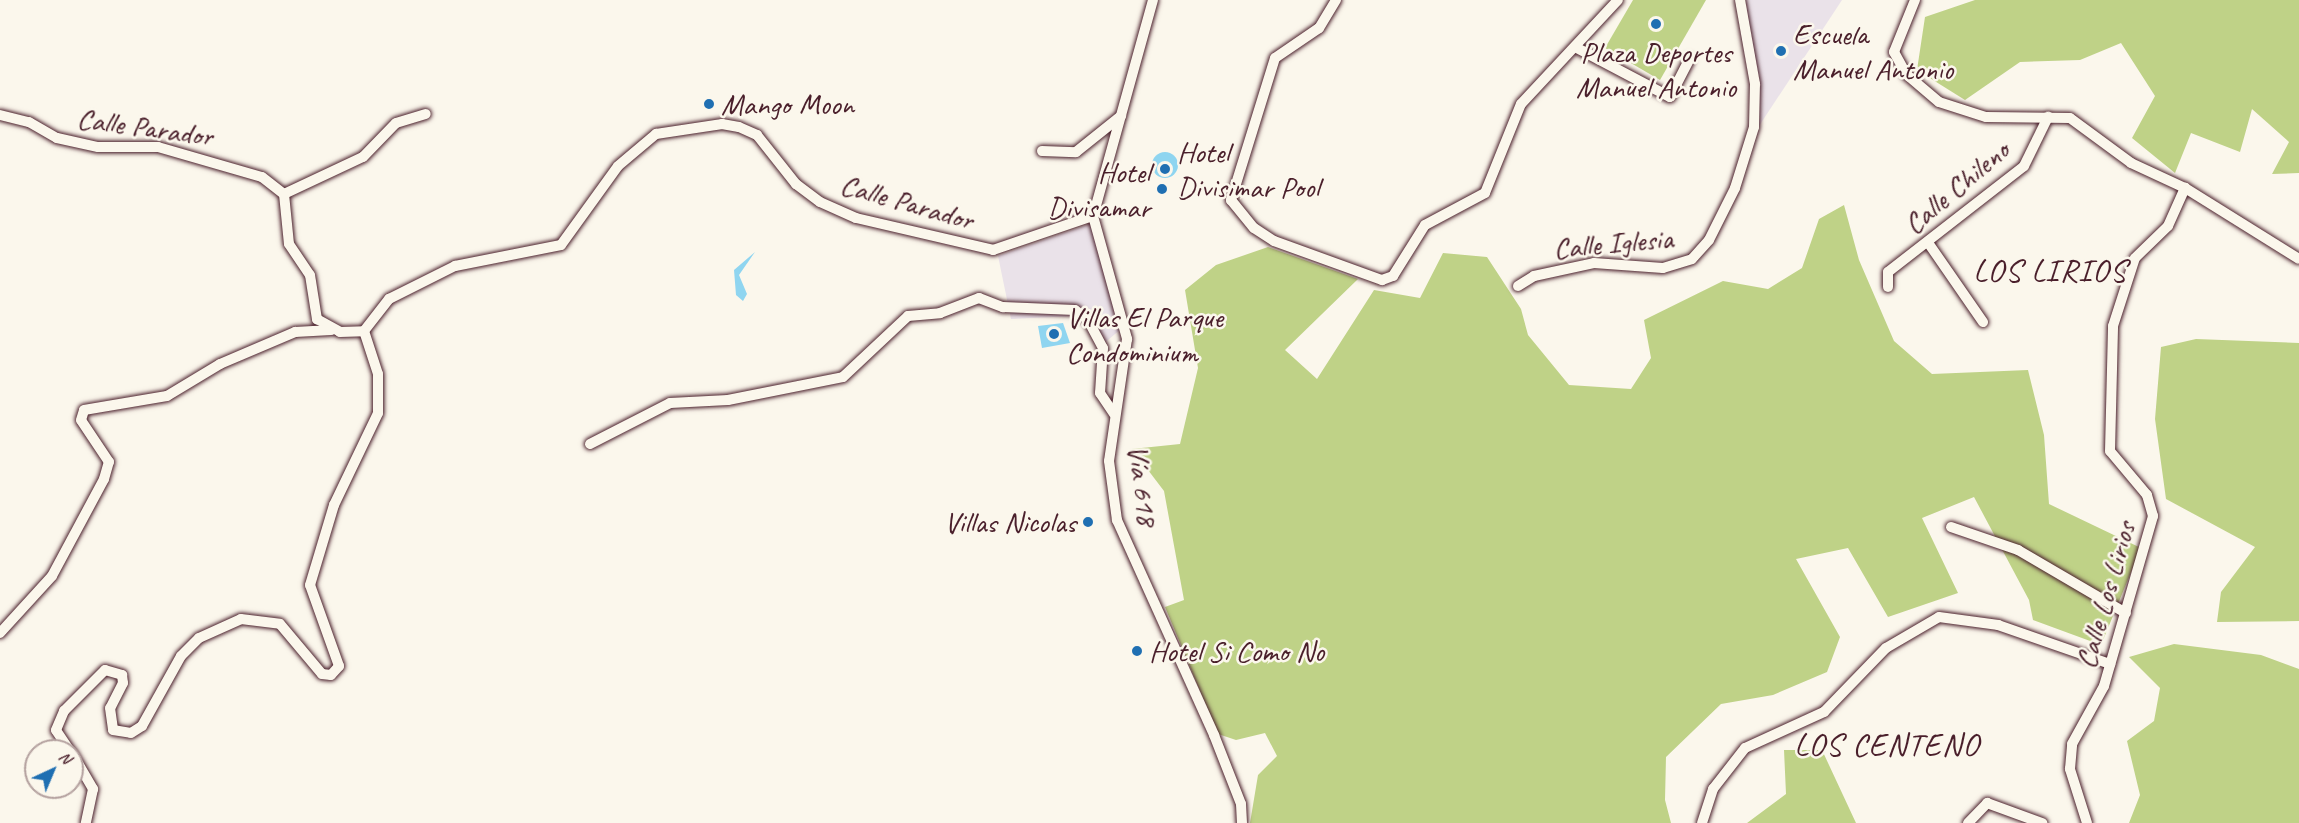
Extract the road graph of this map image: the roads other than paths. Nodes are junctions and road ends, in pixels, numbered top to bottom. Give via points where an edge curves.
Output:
1 (1153, 0) edge
2 (1336, 0) edge
3 (1618, 0) edge
4 (1740, 0) edge
5 (1915, 0) edge
6 (1577, 48) junction
7 (1689, 60) dead end
8 (426, 114) dead end
9 (0, 115) edge
10 (1121, 116) junction
11 (2048, 117) junction
12 (1041, 151) dead end
13 (2185, 188) junction
14 (284, 194) junction
15 (1093, 216) junction
16 (1929, 244) junction
17 (2299, 259) edge
18 (1518, 286) dead end
19 (1888, 287) dead end
20 (1983, 322) dead end
21 (331, 330) junction
22 (364, 331) junction
23 (1114, 414) junction
24 (590, 444) dead end
25 (1951, 527) dead end
26 (2126, 613) junction
27 (0, 633) edge
28 (2110, 664) junction
29 (62, 739) edge
30 (84, 774) edge
31 (86, 823) edge
32 (1242, 823) edge
33 (1702, 823) edge
34 (1968, 823) edge
35 (2042, 823) edge
36 (2087, 823) edge

1 - 10 street
2 - 6 street via 1319,28 1275,58 1231,200 1254,228 1274,241 1382,280 1394,276 1425,225 1485,193 1521,104
3 - 6 street
4 - 18 street, Calle Iglesia via 1755,84 1754,127 1735,188 1709,240 1692,259 1663,268 1594,263 1534,276
5 - 11 street via 1894,52 1920,88 1939,102 1972,114
6 - 7 street via 1670,97
8 - 14 street via 396,123 363,157
9 - 14 street, Calle Parador via 29,122 57,138 98,147 158,147 200,156 248,170
10 - 12 street via 1076,152
10 - 15 street
11 - 13 street via 2088,127 2132,163
11 - 16 street, Calle Chileno via 2040,143 2024,166
13 - 17 street
13 - 26 street, Calle Los Lirios via 2168,226 2135,258 2113,326 2110,450 2147,495 2153,516
14 - 21 street via 291,249 310,275 316,318
15 - 22 street, Calle Parador via 993,250 856,218 820,202 803,192 758,135 740,127 722,124 656,134 618,166 561,245 437,274 389,299
15 - 23 street, Vía 618 via 1127,339
16 - 19 street, Calle Chileno via 1888,272
16 - 20 street
21 - 22 street
21 - 27 street via 295,332 220,364 168,396 84,410 81,420 108,462 104,479 52,576
22 - 29 street via 378,374 378,413 334,505 310,585 339,666 331,675 322,674 280,624 241,619 198,638 181,656 142,726 131,733 113,730 110,708 123,683 122,675 105,670 64,711 56,730
23 - 24 street via 1100,393 1103,348 1088,320 1075,310 1003,307 979,298 940,314 908,316 843,377 728,400 670,403
23 - 32 street, Vía 618 via 1109,461 1117,520 1214,735 1241,804
25 - 26 street via 2018,550
26 - 28 street, Calle Los Lirios
28 - 33 street via 1998,625 1939,617 1886,648 1824,712 1745,747 1713,789
28 - 36 street, Calle Los Lirios via 2070,755 2074,792
30 - 31 street via 93,789
34 - 35 street via 1987,803

